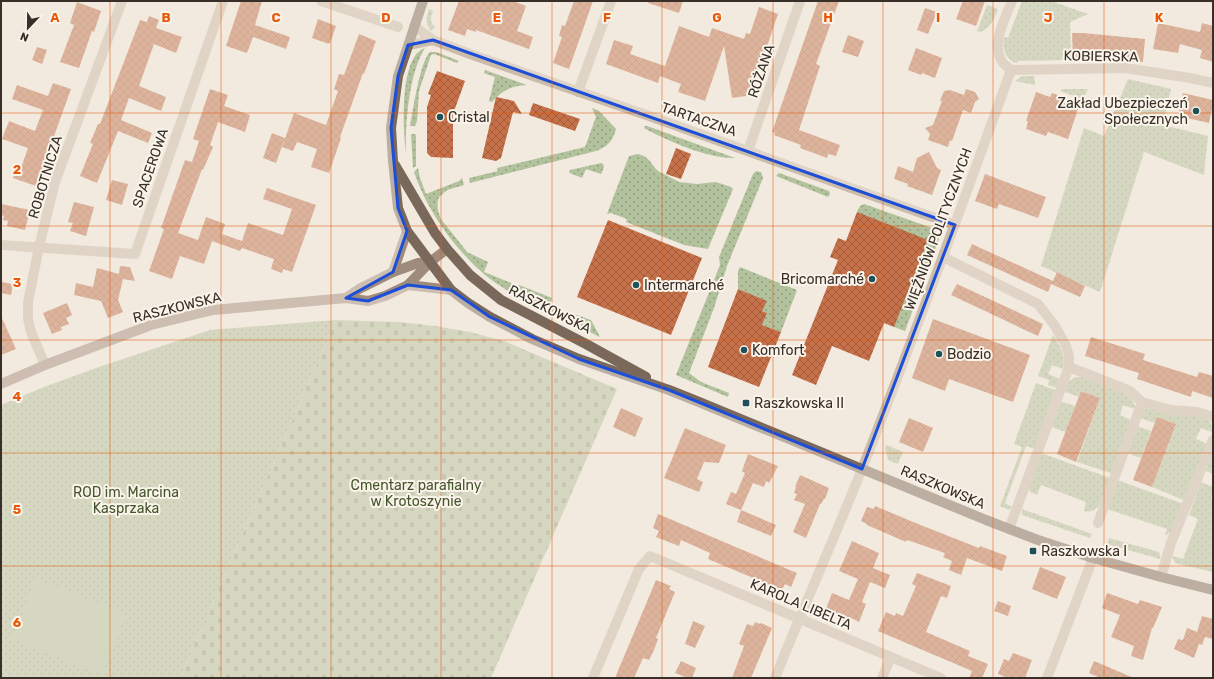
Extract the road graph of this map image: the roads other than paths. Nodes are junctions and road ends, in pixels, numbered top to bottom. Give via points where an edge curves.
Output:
1 (122, 1) edge
2 (223, 1) edge
3 (321, 1) edge
4 (423, 1) edge
5 (611, 1) edge
6 (800, 1) edge
7 (1012, 1) edge
8 (414, 26) junction
9 (398, 28) dead end
10 (433, 40) junction
11 (408, 45) junction
12 (1011, 70) junction
13 (1213, 83) edge
14 (578, 92) junction
15 (748, 151) junction
16 (393, 161) junction
17 (955, 225) junction
18 (407, 231) junction
19 (1, 245) edge
20 (39, 247) junction
21 (447, 249) junction
22 (943, 257) junction
23 (430, 262) junction
24 (392, 272) junction
25 (408, 285) junction
26 (451, 290) junction
27 (346, 298) junction
28 (45, 365) junction
29 (1069, 367) junction
30 (1, 384) edge
31 (669, 390) junction
32 (1142, 402) junction
33 (1213, 418) edge
34 (1213, 440) edge
35 (862, 469) junction
36 (1098, 523) dead end
37 (1010, 529) junction
38 (1093, 558) junction
39 (1160, 577) junction
40 (1213, 590) edge
41 (799, 619) junction
42 (891, 657) junction
43 (593, 678) edge
44 (775, 678) edge
45 (882, 678) edge
46 (941, 678) edge
47 (1047, 678) edge

1 - 20 street, ROBOTNICZA via 55,182
2 - 20 street, SPACEROWA via 135,254
3 - 9 street
4 - 8 main road
5 - 14 street
6 - 15 street, RÓŻANA
7 - 12 street via 997,45 1003,64
8 - 10 street, TARTACZNA
8 - 11 main road
10 - 11 street
10 - 14 street, TARTACZNA
11 - 16 main road via 398,76 391,128
12 - 13 street, KOBIERSKA via 1125,68
12 - 17 street, WIĘŹNIÓW POLITYCZNYCH
14 - 15 street, TARTACZNA
15 - 17 street, TARTACZNA
16 - 18 main road via 398,208
16 - 21 main road
17 - 22 street, WIĘŹNIÓW POLITYCZNYCH
18 - 23 main road
18 - 24 street
19 - 20 street
20 - 28 street, ROBOTNICZA via 28,302 28,319
21 - 23 street, RASZKOWSKA
21 - 31 main road, RASZKOWSKA via 470,275 501,300
22 - 29 street via 1038,304 1066,346
22 - 35 street, WIĘŹNIÓW POLITYCZNYCH
23 - 24 street, RASZKOWSKA via 418,263
23 - 25 street, RASZKOWSKA
23 - 26 main road, RASZKOWSKA
24 - 27 street, RASZKOWSKA
25 - 26 street
25 - 27 street, RASZKOWSKA via 368,301
26 - 31 main road, RASZKOWSKA via 490,317 532,339 579,359
27 - 28 street, RASZKOWSKA via 213,310 151,325
28 - 30 street, RASZKOWSKA
29 - 32 street via 1130,391
29 - 37 street
31 - 35 main road, RASZKOWSKA
32 - 33 street via 1171,410 1197,412
32 - 36 street
34 - 39 street via 1171,543
35 - 37 main road, RASZKOWSKA
35 - 41 street, WIĘŹNIÓW POLITYCZNYCH
37 - 38 main road, RASZKOWSKA
38 - 39 main road, RASZKOWSKA
38 - 47 street
39 - 40 main road, RASZKOWSKA
41 - 42 street, KAROLA LIBELTA
41 - 43 street, KAROLA LIBELTA via 650,556 639,569
41 - 44 street, WIĘŹNIÓW POLITYCZNYCH
42 - 45 street
42 - 46 street, KAROLA LIBELTA

